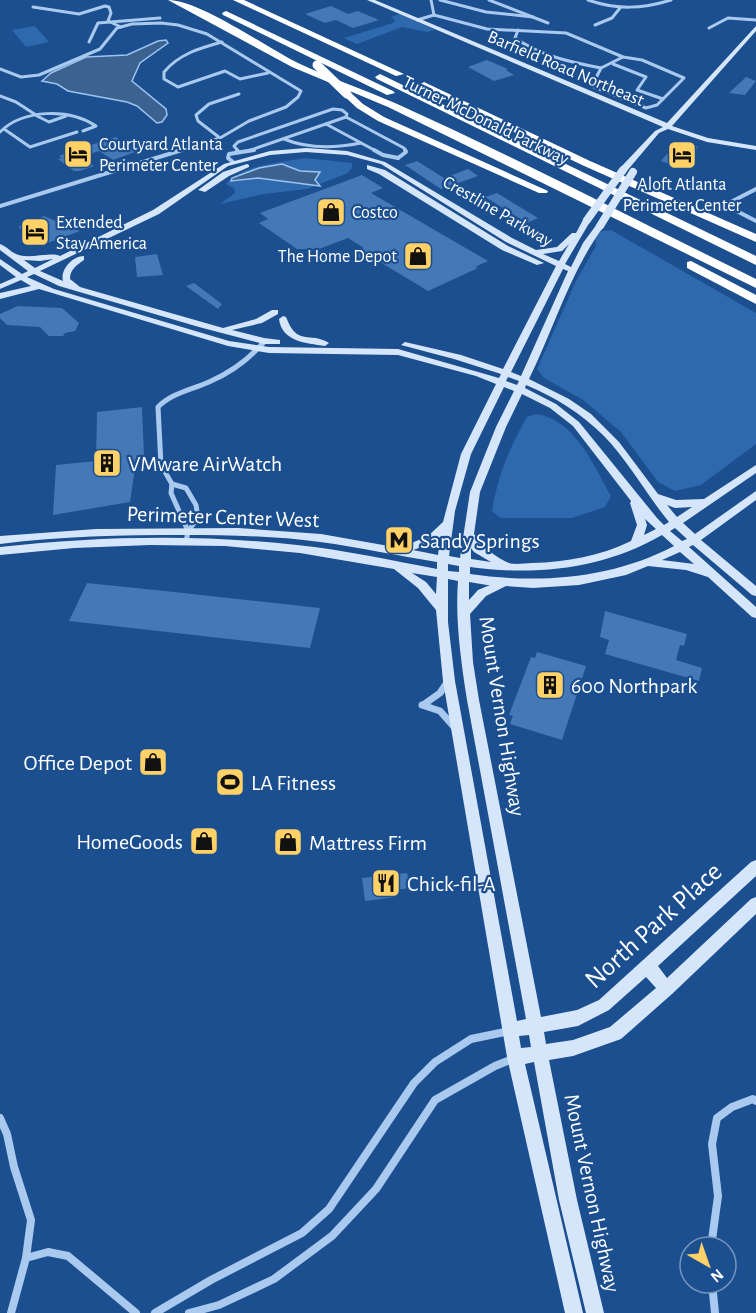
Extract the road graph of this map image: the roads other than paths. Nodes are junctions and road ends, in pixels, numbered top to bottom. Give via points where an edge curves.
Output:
1 (172, 0) edge
2 (188, 0) edge
3 (237, 0) edge
4 (250, 0) edge
5 (370, 0) edge
6 (431, 0) edge
7 (440, 0) edge
8 (489, 0) edge
9 (588, 0) edge
10 (670, 0) edge
11 (33, 7) dead end
12 (620, 8) junction
13 (436, 16) junction
14 (533, 17) junction
15 (160, 18) dead end
16 (756, 20) edge
17 (108, 21) junction
18 (420, 21) junction
19 (549, 23) dead end
20 (595, 25) dead end
21 (121, 27) junction
22 (709, 28) dead end
23 (756, 28) edge
24 (518, 30) junction
25 (89, 42) dead end
26 (222, 42) junction
27 (623, 57) junction
28 (613, 64) junction
29 (0, 69) edge
30 (601, 69) junction
31 (268, 73) junction
32 (372, 73) junction
33 (239, 94) dead end
34 (0, 96) edge
35 (663, 99) junction
36 (468, 105) junction
37 (36, 115) junction
38 (71, 115) junction
39 (346, 117) junction
40 (416, 117) junction
41 (0, 124) edge
42 (326, 124) junction
43 (3, 130) edge
44 (83, 131) dead end
45 (77, 132) dead end
46 (665, 134) junction
47 (220, 138) junction
48 (284, 139) junction
49 (361, 143) junction
50 (529, 143) junction
51 (756, 148) edge
52 (238, 152) junction
53 (233, 162) junction
54 (202, 180) junction
55 (212, 183) junction
56 (756, 189) edge
57 (567, 200) junction
58 (449, 202) junction
59 (0, 206) edge
60 (440, 207) junction
61 (756, 221) edge
62 (131, 225) junction
63 (141, 230) junction
64 (756, 232) edge
65 (579, 234) junction
66 (111, 235) junction
67 (756, 238) edge
68 (0, 246) edge
69 (756, 246) edge
70 (531, 251) junction
71 (15, 257) junction
72 (81, 258) junction
73 (756, 261) edge
74 (2, 262) edge
75 (561, 268) junction
76 (572, 271) junction
77 (756, 272) edge
78 (38, 273) junction
79 (25, 279) junction
80 (756, 284) edge
81 (0, 286) edge
82 (39, 287) junction
83 (83, 290) junction
84 (0, 295) edge
85 (756, 300) edge
86 (275, 312) dead end
87 (283, 319) dead end
88 (221, 330) junction
89 (325, 342) junction
90 (261, 345) junction
91 (504, 378) junction
92 (521, 385) junction
93 (551, 405) junction
94 (508, 413) junction
95 (756, 468) edge
96 (172, 484) junction
97 (756, 495) edge
98 (633, 496) junction
99 (656, 497) junction
100 (708, 502) junction
101 (678, 523) junction
102 (446, 524) junction
103 (664, 531) junction
104 (468, 534) junction
105 (187, 536) junction
106 (695, 539) junction
107 (0, 540) edge
108 (636, 544) junction
109 (681, 547) junction
110 (401, 550) junction
111 (0, 551) edge
112 (444, 559) junction
113 (464, 562) junction
114 (647, 563) junction
115 (393, 565) junction
116 (505, 566) junction
117 (712, 574) junction
118 (443, 575) junction
119 (464, 579) junction
120 (504, 584) junction
121 (756, 592) edge
122 (440, 607) junction
123 (463, 614) junction
124 (756, 615) edge
125 (448, 681) junction
126 (457, 730) junction
127 (756, 867) edge
128 (756, 904) edge
129 (648, 967) junction
130 (667, 989) junction
131 (536, 1028) junction
132 (511, 1030) junction
133 (541, 1053) junction
134 (515, 1057) junction
135 (756, 1101) edge
136 (0, 1120) edge
137 (713, 1235) edge
138 (26, 1258) junction
139 (713, 1295) edge
140 (10, 1313) edge
141 (136, 1313) edge
142 (155, 1313) edge
143 (189, 1313) edge
144 (574, 1313) edge
145 (595, 1313) edge
146 (715, 1313) edge

1 - 40 highway via 305,70
2 - 57 highway, bridge via 317,65 356,102 381,119
3 - 36 highway
4 - 64 highway via 607,167
5 - 18 main road, Barfield Road Northeast
6 - 13 street
7 - 14 street via 485,14
8 - 14 street
9 - 12 street
10 - 12 street via 649,7
11 - 17 street via 79,14 105,6 110,7
12 - 20 street via 612,18
13 - 18 street
13 - 24 street via 487,29
14 - 19 street
15 - 17 street
16 - 22 street via 728,18
17 - 21 street
17 - 25 street via 95,25
18 - 46 main road, Barfield Road Northeast
21 - 26 street via 170,24
21 - 29 street via 112,32 100,49 45,73 21,77
23 - 46 main road, Mount Vernon Highway
24 - 27 street via 566,33
24 - 30 street via 515,38 526,47
26 - 31 street
26 - 31 street via 175,60 164,72 164,79 178,87 225,71 240,79
27 - 28 street
27 - 35 street via 642,60 684,78
28 - 30 street
28 - 35 street via 646,77 637,90
30 - 35 street via 591,86 646,108
31 - 47 street via 298,88 300,95 288,105
32 - 50 highway
32 - 73 highway, Turner McDonald Parkway
32 - 77 highway, Turner McDonald Parkway via 221,6
33 - 47 street via 209,104 196,115
34 - 37 street
36 - 50 highway
36 - 67 highway via 545,144
37 - 38 street
37 - 38 street via 49,122
37 - 43 street via 7,124
38 - 44 street via 96,126
39 - 42 street
39 - 49 street via 406,152 399,160
39 - 52 street via 342,110 333,109 238,142 234,146
40 - 57 highway via 474,153
40 - 80 highway
41 - 43 street
42 - 48 street
42 - 49 street
43 - 45 street via 30,147
46 - 51 main road
46 - 65 main road, Mount Vernon Highway, bridge via 657,132 623,171
46 - 76 main road, Mount Vernon Highway, bridge via 633,172
47 - 59 street
48 - 49 street via 302,145 348,147
48 - 52 street
50 - 69 highway
52 - 53 street via 227,156
53 - 54 main road, Crestline Parkway
53 - 58 main road, Crestline Parkway via 289,150 347,153 390,166
54 - 55 main road
54 - 62 main road, Crestline Parkway
55 - 60 main road, Crestline Parkway via 257,162 297,156 331,158 378,169
55 - 63 main road, Crestline Parkway
56 - 61 street via 726,205
57 - 85 highway
58 - 60 main road
58 - 70 main road, Crestline Parkway
60 - 75 main road, Crestline Parkway via 505,248
62 - 63 main road
62 - 66 main road, Crestline Parkway
63 - 72 main road, Crestline Parkway
65 - 70 main road via 556,250
65 - 75 main road, Mount Vernon Highway
66 - 71 main road via 51,258
66 - 78 main road, Crestline Parkway
68 - 71 main road
70 - 75 main road, Crestline Parkway
71 - 78 main road
72 - 78 main road, Crestline Parkway
72 - 83 main road via 65,275 66,280
74 - 79 main road
74 - 81 main road via 6,274
75 - 76 main road, Crestline Parkway
75 - 91 main road, Mount Vernon Highway
76 - 92 main road, Mount Vernon Highway
78 - 79 main road, Crestline Parkway
78 - 83 main road
79 - 81 main road
79 - 82 main road
79 - 84 main road
82 - 84 main road
82 - 90 main road via 202,336
83 - 88 main road
86 - 88 main road via 259,321
87 - 89 main road via 289,334
88 - 90 main road
89 - 90 main road
89 - 91 main road via 410,346 446,354
90 - 91 main road via 398,352
90 - 96 street via 249,359 224,376 166,399 158,407 161,465
91 - 92 main road
91 - 102 main road, Mount Vernon Highway via 466,454
92 - 93 main road
92 - 94 main road, Mount Vernon Highway
92 - 99 main road via 567,402 593,421
93 - 94 main road via 529,403
93 - 98 main road via 585,434
94 - 104 main road, Mount Vernon Highway via 475,492
95 - 100 main road
96 - 105 street via 171,493
96 - 105 street via 186,488 196,505 198,518
97 - 106 main road
98 - 103 main road
98 - 108 main road via 642,525
99 - 100 main road via 683,505
99 - 101 main road
100 - 101 main road
101 - 103 main road
101 - 106 main road
102 - 110 main road via 432,539
102 - 112 main road, Mount Vernon Highway
103 - 108 main road
103 - 109 main road
104 - 113 main road, Mount Vernon Highway
104 - 116 main road via 478,549
105 - 107 main road, Perimeter Center West via 109,532
105 - 110 main road, Perimeter Center West via 303,536
105 - 111 main road, Perimeter Center West
105 - 115 main road, Perimeter Center West
106 - 109 main road
106 - 121 main road
108 - 116 main road via 577,563
109 - 114 main road
109 - 117 main road
110 - 112 main road, Perimeter Center West
112 - 113 main road, Perimeter Center West
112 - 118 main road, Mount Vernon Highway
113 - 116 main road, Perimeter Center West
113 - 119 main road, Mount Vernon Highway
114 - 117 main road via 686,566
114 - 120 main road, Perimeter Center West via 590,579
115 - 118 main road, Perimeter Center West
115 - 122 main road via 422,585
117 - 124 main road
118 - 119 main road, Perimeter Center West
118 - 122 main road, Mount Vernon Highway
119 - 120 main road, Perimeter Center West
119 - 123 main road, Mount Vernon Highway
120 - 123 main road via 482,593
122 - 125 main road, Mount Vernon Highway
123 - 131 main road, Mount Vernon Highway via 473,700
125 - 126 main road, Mount Vernon Highway
125 - 126 street via 440,693 422,705 440,711
126 - 132 main road, Mount Vernon Highway
127 - 129 main road, North Park Place
128 - 130 main road
129 - 130 main road
129 - 131 main road, North Park Place via 591,1013
130 - 133 main road via 615,1033 573,1048
131 - 132 main road, North Park Place
131 - 133 main road, Mount Vernon Highway
132 - 134 main road, Mount Vernon Highway
132 - 142 street via 471,1039 435,1062 414,1083 329,1209 302,1233
133 - 134 main road
133 - 145 main road, Mount Vernon Highway via 568,1200
134 - 143 street via 435,1101 376,1189 332,1236 274,1279 219,1305
134 - 144 main road, Mount Vernon Highway
135 - 137 street via 732,1107 717,1118 712,1144 718,1196
136 - 138 street via 8,1134 31,1220
138 - 140 street
138 - 141 street via 48,1252 68,1256
139 - 146 street

